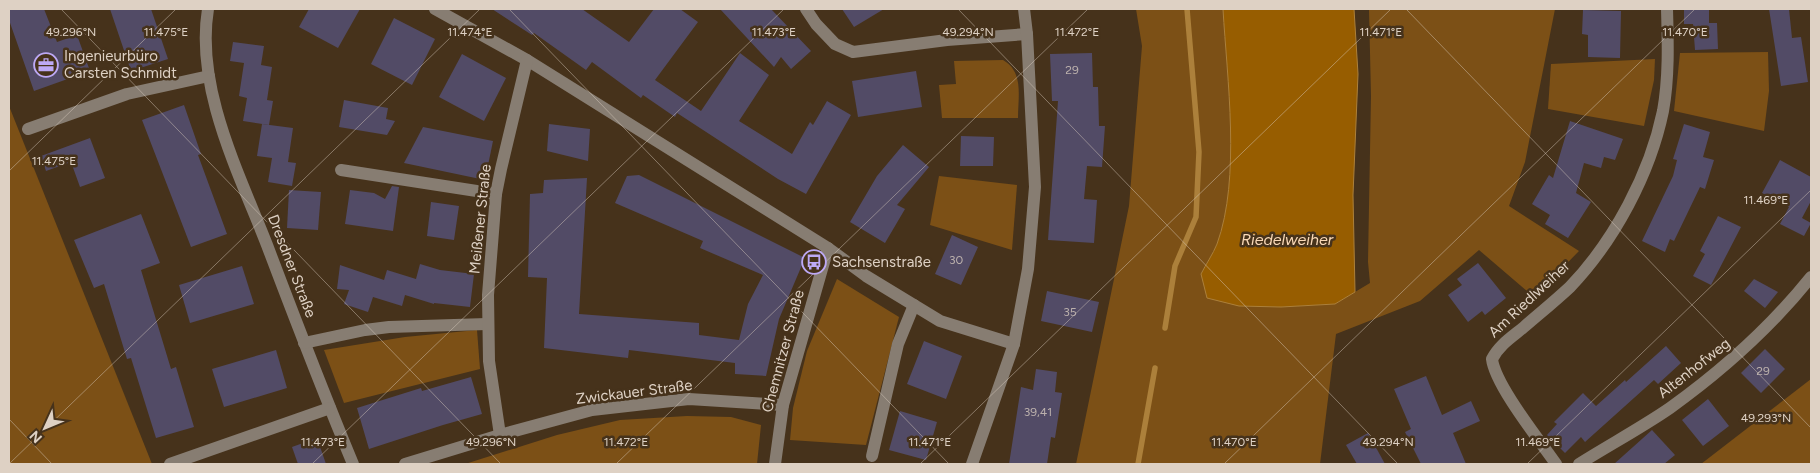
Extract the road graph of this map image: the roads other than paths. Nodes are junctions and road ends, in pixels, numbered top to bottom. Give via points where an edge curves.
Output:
1 (208, 9) edge
2 (435, 9) edge
3 (806, 9) edge
4 (1024, 9) edge
5 (1667, 9) edge
6 (1027, 34) junction
7 (527, 60) junction
8 (209, 76) junction
9 (28, 129) dead end
10 (341, 170) dead end
11 (496, 194) junction
12 (828, 248) junction
13 (1811, 276) edge
14 (914, 305) junction
15 (487, 324) junction
16 (304, 343) junction
17 (1014, 344) junction
18 (783, 405) junction
19 (330, 408) junction
20 (500, 435) junction
21 (872, 456) dead end
22 (170, 464) edge
23 (353, 464) edge
24 (405, 464) edge
25 (775, 464) edge
26 (972, 464) edge
27 (1556, 464) edge
28 (1579, 464) edge

1 - 8 street, Dresdner Straße via 206,51
2 - 7 street
3 - 6 street via 835,44 853,52
4 - 6 street
5 - 27 street, Am Riedlweiher via 1667,77 1663,111 1645,170 1624,214 1581,275 1502,345 1492,359 1502,385
6 - 17 street via 1035,187 1028,269
7 - 11 street, Meißener Straße
7 - 12 street
8 - 9 street via 127,94
8 - 16 street, Dresdner Straße via 227,144
10 - 11 street
11 - 15 street, Meißener Straße
12 - 14 street
12 - 18 street, Chemnitzer Straße
13 - 28 street, Altenhofweg via 1791,302 1733,360 1668,409
14 - 17 street via 940,321
14 - 21 street via 898,344
15 - 16 street via 389,327
15 - 20 street, Meißener Straße
16 - 19 street, Dresdner Straße
17 - 26 street
18 - 20 street, Zwickauer Straße via 689,399 592,410
18 - 25 street, Chemnitzer Straße
19 - 22 street
19 - 23 street, Dresdner Straße
20 - 24 street, Zwickauer Straße

